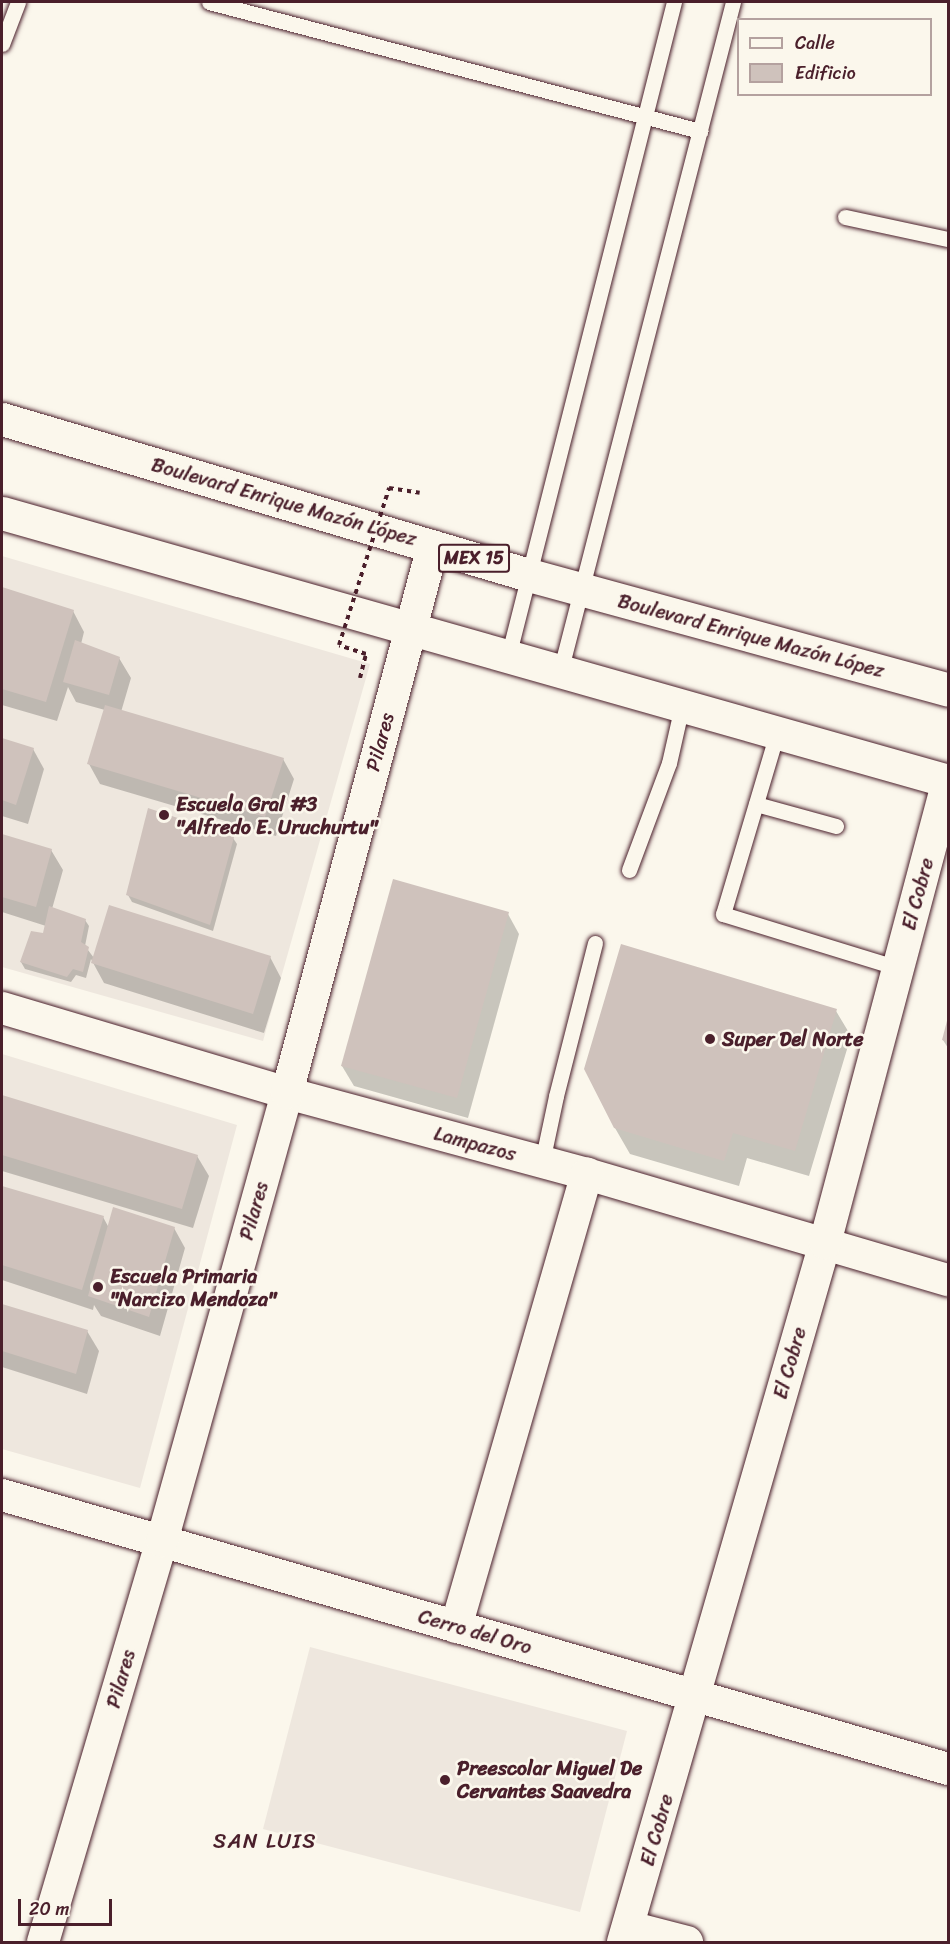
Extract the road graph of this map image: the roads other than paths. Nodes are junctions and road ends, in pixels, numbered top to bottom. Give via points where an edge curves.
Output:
1 (18, 2) edge
2 (209, 2) edge
3 (674, 2) edge
4 (733, 2) edge
5 (2, 44) edge
6 (644, 118) junction
7 (700, 131) junction
8 (845, 217) dead end
9 (948, 239) edge
10 (2, 419) edge
11 (2, 513) edge
12 (434, 546) junction
13 (529, 575) junction
14 (581, 589) junction
15 (410, 630) junction
16 (508, 657) junction
17 (560, 672) junction
18 (948, 690) edge
19 (682, 706) junction
20 (777, 733) junction
21 (948, 780) edge
22 (756, 804) junction
23 (836, 826) dead end
24 (629, 870) dead end
25 (595, 942) dead end
26 (899, 968) junction
27 (2, 1008) edge
28 (287, 1093) junction
29 (542, 1162) junction
30 (587, 1174) junction
31 (825, 1243) junction
32 (948, 1280) edge
33 (2, 1495) edge
34 (162, 1541) junction
35 (456, 1627) junction
36 (696, 1697) junction
37 (948, 1770) edge
38 (626, 1935) edge
39 (43, 1942) edge
40 (687, 1942) edge

1 - 5 lane
2 - 6 lane
3 - 6 lane
4 - 7 lane
6 - 7 lane
6 - 13 lane
7 - 14 lane
8 - 9 lane
10 - 12 main road, Boulevard Enrique Mazón López / MEX 15
11 - 15 main road
12 - 13 main road, Boulevard Enrique Mazón López / MEX 15
12 - 15 street, Pilares
13 - 14 main road, Boulevard Enrique Mazón López / MEX 15
13 - 16 lane
14 - 17 lane
14 - 18 main road, Boulevard Enrique Mazón López / MEX 15
15 - 16 main road
15 - 28 street, Pilares
16 - 17 main road
17 - 19 main road
19 - 20 main road
19 - 24 lane via 669,763
20 - 21 main road
20 - 22 lane
21 - 26 street, El Cobre
22 - 23 lane
22 - 26 lane via 723,914
25 - 29 lane
26 - 31 street, El Cobre
27 - 28 street, Lampazos
28 - 29 street, Lampazos
28 - 34 street, Pilares
29 - 30 street, Lampazos
30 - 31 street, Lampazos
30 - 35 street
31 - 32 street, Lampazos
31 - 36 street, El Cobre
33 - 34 street, Cerro del Oro
34 - 35 street, Cerro del Oro
34 - 39 street, Pilares
35 - 36 street, Cerro del Oro
36 - 37 street, Cerro del Oro
36 - 38 street, El Cobre
38 - 40 street

